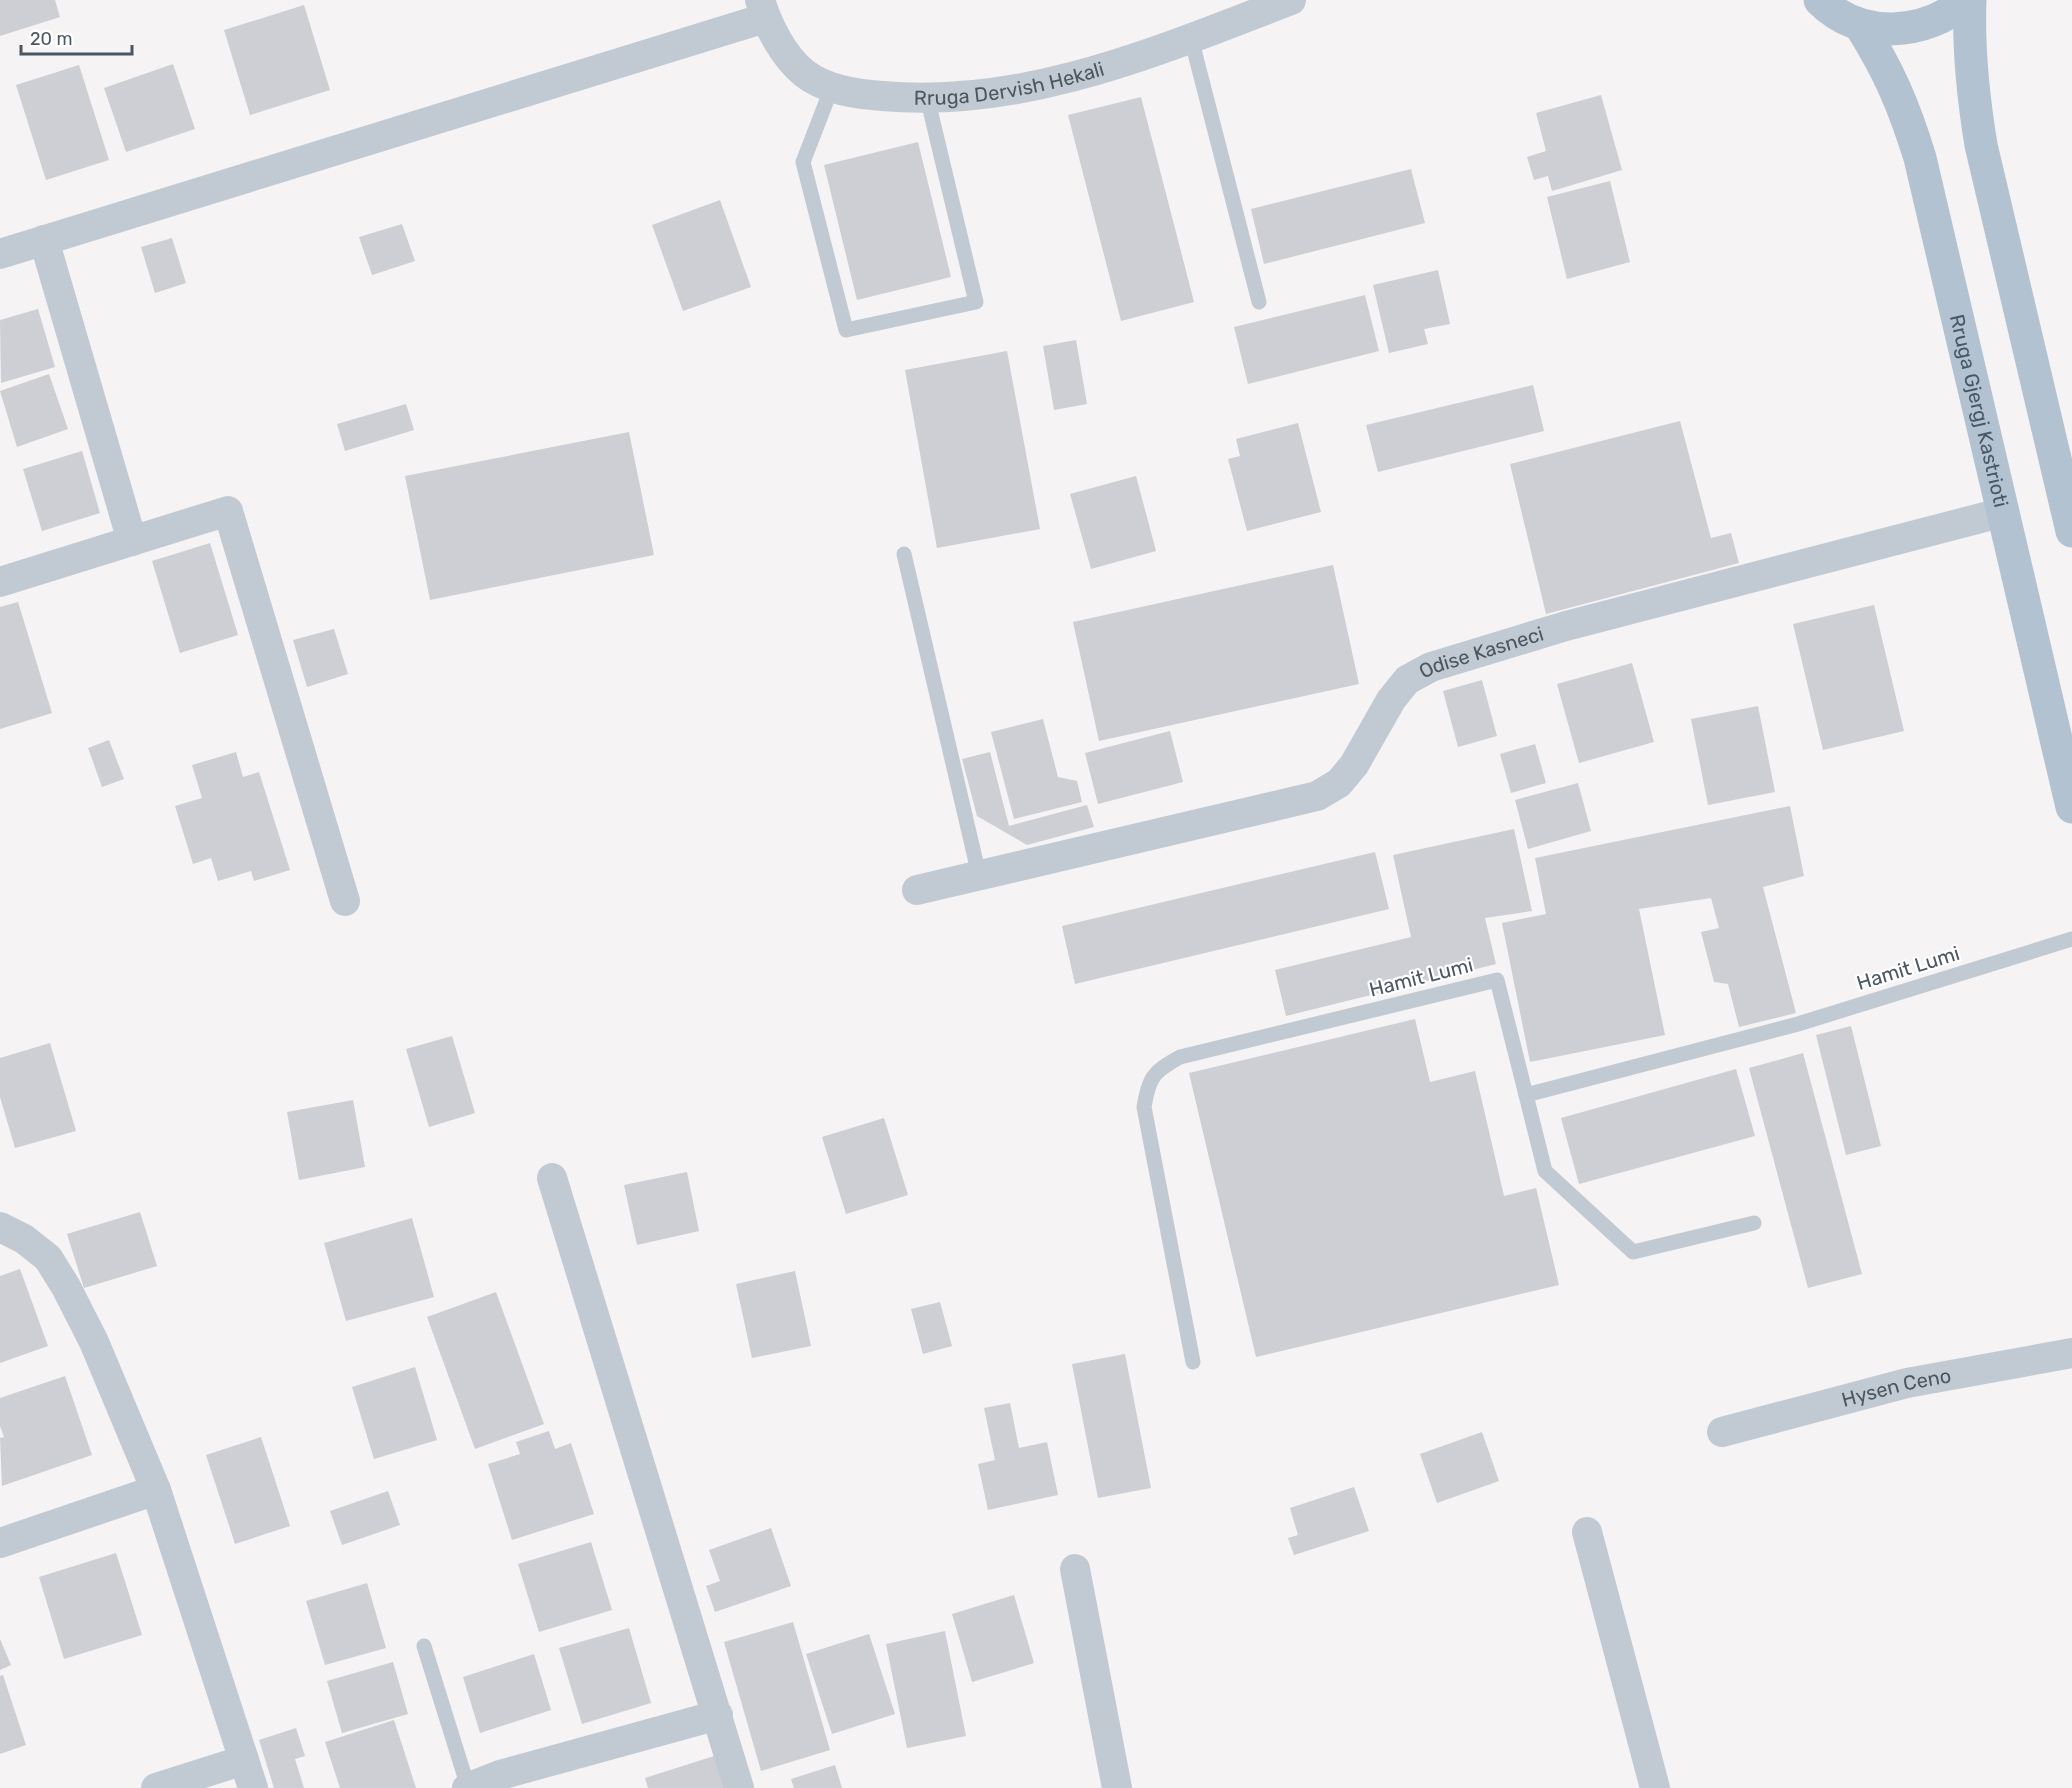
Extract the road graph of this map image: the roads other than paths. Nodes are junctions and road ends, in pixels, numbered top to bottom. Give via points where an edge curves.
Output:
1 (1291, 0) edge
2 (1820, 0) edge
3 (1968, 0) edge
4 (763, 9) edge
5 (1860, 25) junction
6 (1191, 38) junction
7 (832, 87) junction
8 (927, 97) junction
9 (44, 240) junction
10 (0, 254) edge
11 (1259, 302) dead end
12 (2004, 512) junction
13 (2072, 531) edge
14 (132, 541) junction
15 (904, 554) dead end
16 (0, 582) edge
17 (2072, 807) edge
18 (979, 875) junction
19 (917, 890) dead end
20 (345, 901) dead end
21 (2072, 939) edge
22 (1526, 1095) junction
23 (552, 1178) dead end
24 (1754, 1223) dead end
25 (0, 1227) edge
26 (2072, 1353) edge
27 (1193, 1362) dead end
28 (1722, 1432) dead end
29 (156, 1490) junction
30 (1587, 1532) dead end
31 (0, 1543) edge
32 (1075, 1569) dead end
33 (424, 1646) dead end
34 (718, 1715) junction
35 (244, 1760) junction
36 (156, 1788) edge
37 (253, 1788) edge
38 (467, 1788) edge
39 (740, 1788) edge
40 (1118, 1788) edge
41 (1655, 1788) edge

1 - 6 street, Rruga Dervish Hekali
2 - 5 main road
3 - 5 main road via 1938,20 1919,26 1899,30
3 - 13 main road via 1971,87 1981,145
4 - 7 street, Rruga Dervish Hekali via 786,52 805,74
4 - 9 street
5 - 12 main road, Rruga Gjergj Kastrioti via 1904,106 1920,158
6 - 8 street, Rruga Dervish Hekali via 1059,82 976,96
6 - 11 lane
7 - 8 street, Rruga Dervish Hekali via 860,94
7 - 8 lane via 803,162 846,330 976,302
9 - 10 street
9 - 14 street
12 - 17 main road, Rruga Gjergj Kastrioti
12 - 18 street, Odise Kasneci via 1566,626 1431,667 1407,680 1354,765 1339,783 1317,796
14 - 16 street
14 - 20 street via 228,511
15 - 18 lane
18 - 19 street, Odise Kasneci
21 - 22 lane, Hamit Lumi via 1798,1024
22 - 24 lane via 1545,1171 1633,1252
22 - 27 lane, Hamit Lumi via 1497,980 1180,1057 1157,1070 1148,1086 1144,1107
23 - 34 street
25 - 29 street via 48,1258 66,1287 94,1341
26 - 28 street, Hysen Ceno via 1907,1383
29 - 31 street
29 - 35 street
30 - 41 street
32 - 40 street
33 - 38 lane
34 - 38 street via 500,1775
34 - 39 street
35 - 36 street
35 - 37 street

